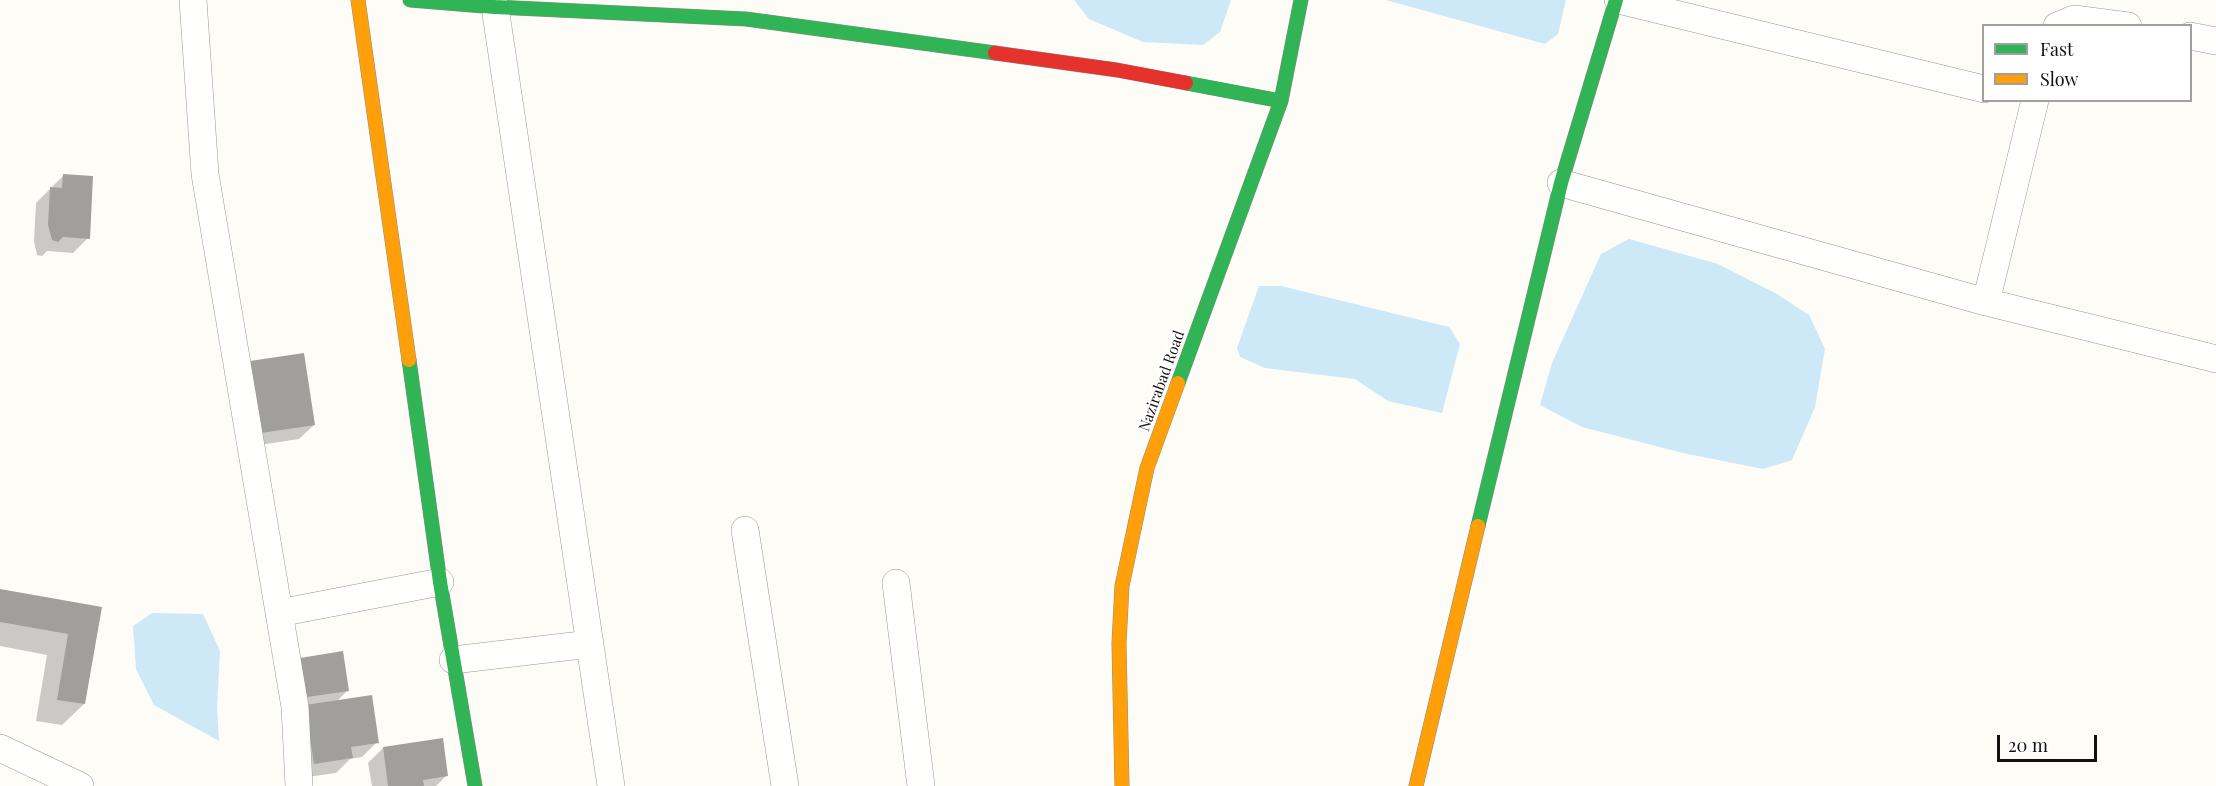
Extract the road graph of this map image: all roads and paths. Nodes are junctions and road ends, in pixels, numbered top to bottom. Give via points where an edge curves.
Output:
1 (193, 0) edge
2 (358, 0) edge
3 (410, 0) edge
4 (1301, 0) edge
5 (1617, 0) edge
6 (495, 7) junction
7 (2062, 24) edge
8 (2113, 24) edge
9 (2192, 36) edge
10 (2216, 41) edge
11 (1982, 89) edge
12 (1281, 101) junction
13 (2034, 102) edge
14 (1561, 183) junction
15 (1986, 302) junction
16 (2216, 358) edge
17 (745, 530) dead end
18 (440, 582) junction
19 (896, 582) dead end
20 (279, 613) junction
21 (590, 644) junction
22 (453, 660) junction
23 (0, 748) edge
24 (80, 786) edge
25 (299, 786) edge
26 (475, 786) edge
27 (611, 786) edge
28 (785, 786) edge
29 (921, 786) edge
30 (1122, 786) edge
31 (1416, 786) edge

1 - 20 street via 205,174
2 - 18 street
3 - 6 street
4 - 12 street, Nazirabad Road
5 - 11 street
5 - 14 street
6 - 12 street via 746,19 1117,70
6 - 21 street
7 - 8 street via 2074,19
9 - 10 street
12 - 30 street, Nazirabad Road via 1147,468 1122,586
13 - 15 street
14 - 15 street
14 - 31 street
15 - 16 street
17 - 28 street
18 - 20 street
18 - 22 street
19 - 29 street
20 - 25 street via 295,707
21 - 22 street
21 - 27 street
22 - 26 street
23 - 24 street

